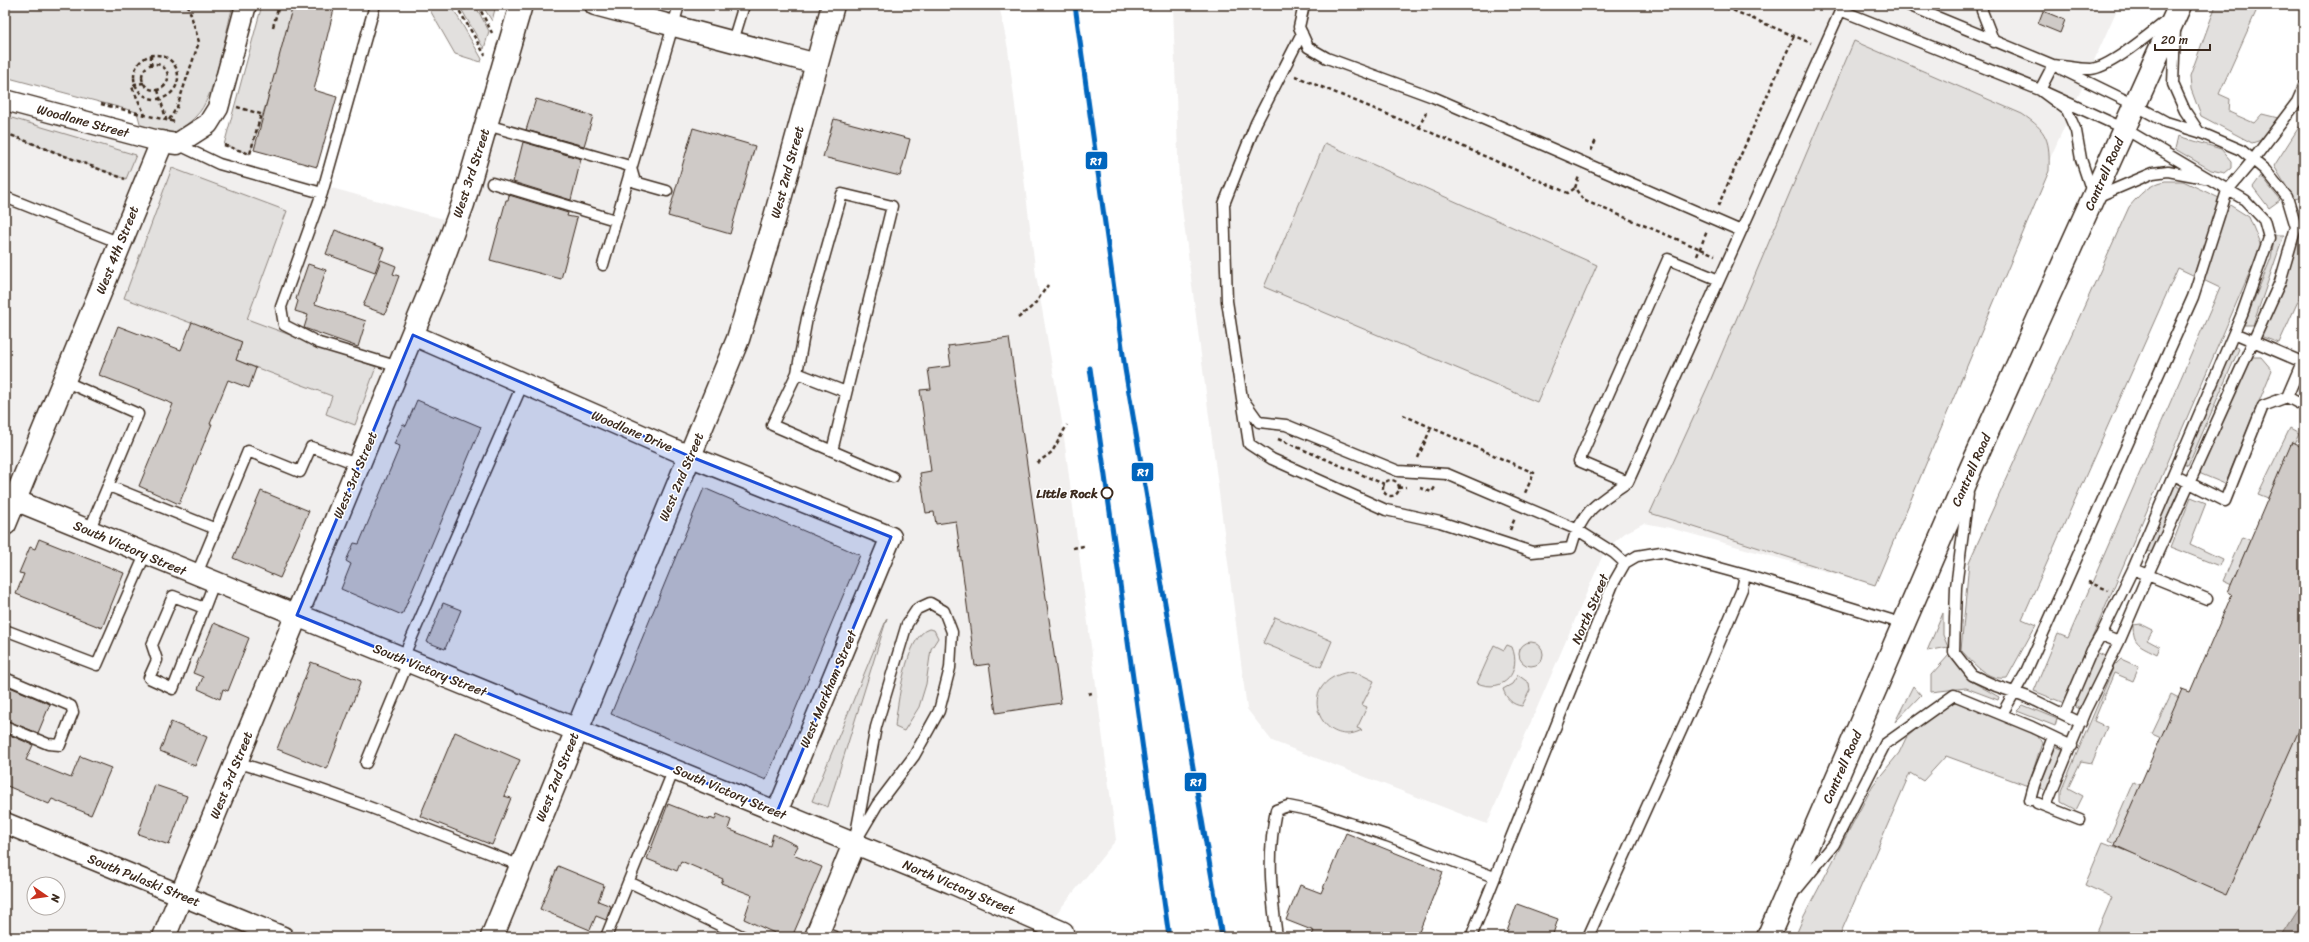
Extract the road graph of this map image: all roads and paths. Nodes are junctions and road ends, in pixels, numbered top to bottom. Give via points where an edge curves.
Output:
1 (188, 5) edge
2 (279, 5) edge
3 (289, 5) edge
4 (375, 5) edge
5 (456, 5) edge
6 (478, 5) edge
7 (521, 5) edge
8 (595, 5) edge
9 (679, 5) edge
10 (744, 5) edge
11 (834, 5) edge
12 (1304, 5) edge
13 (1720, 5) edge
14 (1908, 5) edge
15 (1982, 5) edge
16 (293, 6) dead end
17 (1841, 7) edge
18 (240, 8) edge
19 (2178, 9) edge
20 (672, 25) junction
21 (273, 28) dead end
22 (492, 33) dead end
23 (1302, 33) junction
24 (1794, 36) junction
25 (733, 41) junction
26 (1994, 42) junction
27 (1812, 44) dead end
28 (151, 56) junction
29 (486, 56) dead end
30 (817, 64) junction
31 (2053, 65) junction
32 (151, 66) junction
33 (1282, 71) junction
34 (5, 79) edge
35 (12, 81) dead end
36 (144, 83) junction
37 (135, 84) junction
38 (2304, 86) edge
39 (158, 90) junction
40 (2040, 90) junction
41 (160, 99) junction
42 (5, 100) edge
43 (95, 102) dead end
44 (2135, 105) junction
45 (234, 107) dead end
46 (1426, 112) dead end
47 (145, 115) junction
48 (169, 120) dead end
49 (487, 125) junction
50 (1419, 128) junction
51 (2124, 129) junction
52 (2199, 132) junction
53 (5, 133) edge
54 (1596, 140) dead end
55 (169, 143) junction
56 (224, 145) dead end
57 (1588, 157) dead end
58 (2253, 160) junction
59 (630, 168) junction
60 (1579, 176) dead end
61 (126, 179) dead end
62 (2213, 179) junction
63 (492, 183) dead end
64 (1575, 188) junction
65 (667, 191) dead end
66 (2227, 191) junction
67 (322, 193) junction
68 (5, 197) edge
69 (2094, 198) junction
70 (1716, 210) dead end
71 (2304, 219) edge
72 (616, 220) junction
73 (2296, 228) junction
74 (1708, 229) dead end
75 (1741, 231) junction
76 (120, 243) junction
77 (1700, 249) junction
78 (1715, 255) dead end
79 (1696, 257) dead end
80 (603, 265) dead end
81 (1719, 280) junction
82 (1048, 285) dead end
83 (1018, 318) dead end
84 (2234, 333) junction
85 (413, 335) junction
86 (2253, 341) junction
87 (400, 367) junction
88 (797, 373) junction
89 (64, 381) junction
90 (523, 383) junction
91 (846, 392) junction
92 (2287, 397) junction
93 (1243, 399) junction
94 (2304, 406) edge
95 (1403, 415) dead end
96 (1067, 425) dead end
97 (1431, 428) junction
98 (1277, 439) dead end
99 (832, 451) junction
100 (689, 456) junction
101 (1416, 462) dead end
102 (1037, 463) dead end
103 (359, 465) junction
104 (1971, 468) junction
105 (2174, 475) junction
106 (893, 477) dead end
107 (1628, 482) junction
108 (2190, 482) junction
109 (1384, 484) junction
110 (109, 486) junction
111 (1524, 496) dead end
112 (10, 498) edge
113 (1517, 512) dead end
114 (5, 524) edge
115 (216, 529) junction
116 (1576, 529) junction
117 (89, 531) junction
118 (1508, 536) dead end
119 (1084, 546) dead end
120 (1073, 548) dead end
121 (146, 555) junction
122 (1625, 564) junction
123 (879, 565) joint
124 (2133, 569) junction
125 (2148, 574) junction
126 (1745, 575) junction
127 (205, 579) junction
128 (2088, 582) dead end
129 (2110, 591) dead end
130 (2207, 599) dead end
131 (204, 608) junction
132 (296, 615) junction
133 (1904, 624) junction
134 (5, 630) edge
135 (2101, 635) junction
136 (2119, 642) junction
137 (405, 661) junction
138 (5, 678) edge
139 (2013, 692) junction
140 (1092, 693) dead end
141 (1088, 694) dead end
142 (2065, 713) junction
143 (2002, 714) junction
144 (2081, 723) junction
145 (5, 726) edge
146 (577, 730) junction
147 (2053, 737) junction
148 (2072, 746) junction
149 (236, 762) junction
150 (366, 763) dead end
151 (674, 769) junction
152 (2038, 803) junction
153 (777, 812) junction
154 (2080, 820) dead end
155 (5, 823) edge
156 (854, 844) junction
157 (521, 866) junction
158 (1494, 877) junction
159 (629, 882) junction
160 (182, 896) junction
161 (1778, 912) junction
162 (1064, 934) edge
163 (823, 935) edge
164 (164, 937) edge
165 (283, 937) edge
166 (492, 937) edge
167 (606, 937) edge
168 (744, 937) edge
169 (1277, 937) edge
170 (1471, 937) edge
171 (1588, 937) edge
172 (1768, 937) edge

1 - 48 path via 199,42 182,93
2 - 21 path
3 - 16 path
4 - 67 lane
5 - 29 path
6 - 22 path
7 - 49 main road, West 3rd Street
8 - 20 street
9 - 20 lane
10 - 25 lane
11 - 30 main road, West 2nd Street
12 - 23 lane via 1299,27
13 - 24 path
14 - 26 lane
15 - 26 lane
17 - 40 lane
17 - 75 lane
18 - 55 street via 218,108 204,128
19 - 31 lane via 2107,63 2092,69
19 - 44 main road, Cantrell Road
19 - 52 lane via 2174,84 2185,111
20 - 25 street
20 - 59 lane
23 - 33 lane
23 - 75 lane via 1308,46 1327,58 1433,97
24 - 27 path
24 - 70 path
25 - 30 street
26 - 31 lane
28 - 32 path
28 - 37 path via 139,63 135,70
28 - 41 path via 170,61 177,73 176,86 167,96
30 - 100 main road, West 2nd Street via 750,301 728,364
31 - 40 lane
31 - 44 lane
32 - 36 path via 143,75
32 - 39 path via 163,67 167,74 167,82
33 - 50 path
33 - 93 lane via 1256,123 1224,204 1227,301
34 - 35 path
36 - 37 path
36 - 39 path via 150,89
37 - 41 path via 142,95
37 - 47 path via 132,87
38 - 58 lane via 2297,102
39 - 41 path
40 - 51 lane
40 - 69 lane via 2066,110 2076,131 2081,159
41 - 47 path via 166,119
42 - 55 street, Woodlane Street
43 - 47 path
44 - 51 main road, Cantrell Road
44 - 52 lane via 2166,122
45 - 56 path via 263,114 250,154
46 - 50 path
49 - 59 lane
49 - 85 main road, West 3rd Street via 460,210
50 - 64 path via 1568,194
51 - 62 lane
51 - 69 main road, Cantrell Road
52 - 58 lane via 2241,150
53 - 61 path
54 - 57 path
55 - 67 lane via 219,164
55 - 76 main road, West 4th Street
58 - 66 lane
58 - 73 lane via 2287,198
59 - 65 lane via 635,182
59 - 72 lane
60 - 64 path
62 - 66 lane
62 - 69 lane via 2168,171 2153,173
63 - 72 lane
64 - 77 path via 1583,200
66 - 84 lane via 2245,200 2264,220 2269,238
66 - 139 lane via 2193,297 2032,659
67 - 87 lane via 280,307 284,324 319,343
68 - 76 lane
69 - 104 main road, Cantrell Road
71 - 73 lane
72 - 80 lane
73 - 86 lane via 2280,282
74 - 77 path
75 - 81 lane
76 - 89 main road, West 4th Street
77 - 78 path
77 - 79 path
81 - 107 lane
81 - 107 lane via 1668,258 1579,461
82 - 83 path via 1034,305
84 - 86 lane
84 - 105 lane
85 - 87 main road, West 3rd Street
85 - 90 street, Woodlane Drive
86 - 92 lane via 2302,362
86 - 108 lane
87 - 103 main road, West 3rd Street
88 - 91 lane
88 - 91 lane via 807,318 842,194 892,206
88 - 99 lane via 772,425
89 - 110 lane via 138,414
89 - 112 main road, West 4th Street
90 - 100 street, Woodlane Drive
90 - 137 lane
91 - 99 lane
92 - 94 lane
92 - 108 lane via 2263,406 2225,501
93 - 116 lane via 1259,422 1286,426 1398,472 1447,474
93 - 116 lane via 1249,444 1272,460 1386,510 1440,522 1532,552 1571,548
95 - 97 path
96 - 102 path via 1052,452
97 - 101 path
97 - 111 path via 1534,473
98 - 109 path
99 - 106 lane
100 - 123 street, Woodlane Drive via 891,537
100 - 146 main road, West 2nd Street
103 - 115 lane via 311,447 300,472 248,451
103 - 132 main road, West 3rd Street
104 - 133 main road, Cantrell Road
104 - 139 lane via 1956,587 1954,652 1972,674
105 - 108 lane
105 - 124 lane
107 - 116 lane via 1596,504
108 - 125 lane
109 - 109 path via 1385,493 1397,493 1395,481 1390,480
110 - 115 lane
110 - 117 lane
112 - 114 main road, West 4th Street
112 - 117 street, South Victory Street
113 - 118 path
115 - 127 lane
116 - 122 lane via 1614,553
117 - 121 street, South Victory Street
119 - 120 path
121 - 127 street, South Victory Street
121 - 134 lane via 97,665
122 - 126 lane, North Street via 1637,556 1661,552
122 - 158 lane, North Street via 1613,584
123 - 153 street, West Markham Street
124 - 125 lane
124 - 135 lane
125 - 130 lane
125 - 136 lane
126 - 133 lane, North Street
126 - 171 lane via 1742,589 1695,700
127 - 131 lane
127 - 132 street, South Victory Street
128 - 129 path
131 - 131 lane via 173,689 149,678 157,660 152,645 173,596
132 - 137 main road, South Victory Street
132 - 149 main road, West 3rd Street
133 - 161 main road, Cantrell Road
135 - 136 lane
135 - 142 lane
136 - 144 lane
137 - 146 main road, South Victory Street
137 - 150 lane
138 - 145 lane via 71,706 73,712 60,745 48,744
139 - 142 lane
139 - 143 lane
140 - 141 path
142 - 144 lane
143 - 147 lane
143 - 161 lane via 1954,695 1885,744 1834,844
144 - 148 lane
146 - 151 street, South Victory Street
146 - 157 main road, West 2nd Street
147 - 148 lane
147 - 152 lane via 2034,785
148 - 152 lane
149 - 157 lane via 407,821
149 - 160 main road, West 3rd Street
151 - 153 street, South Victory Street
151 - 159 lane
152 - 154 lane
153 - 156 street, South Victory Street
155 - 160 street, South Pulaski Street
156 - 156 lane via 877,805 914,756 939,711 950,668 952,632 944,611 930,603 917,609 907,624 876,727
156 - 162 street, North Victory Street
156 - 163 main road
157 - 166 main road, West 2nd Street
158 - 169 lane via 1388,836 1313,811 1288,806 1276,810 1271,836 1269,874
158 - 170 lane, North Street
159 - 167 lane
159 - 168 lane
160 - 164 main road, West 3rd Street
160 - 165 street, South Pulaski Street
161 - 172 main road, Cantrell Road

